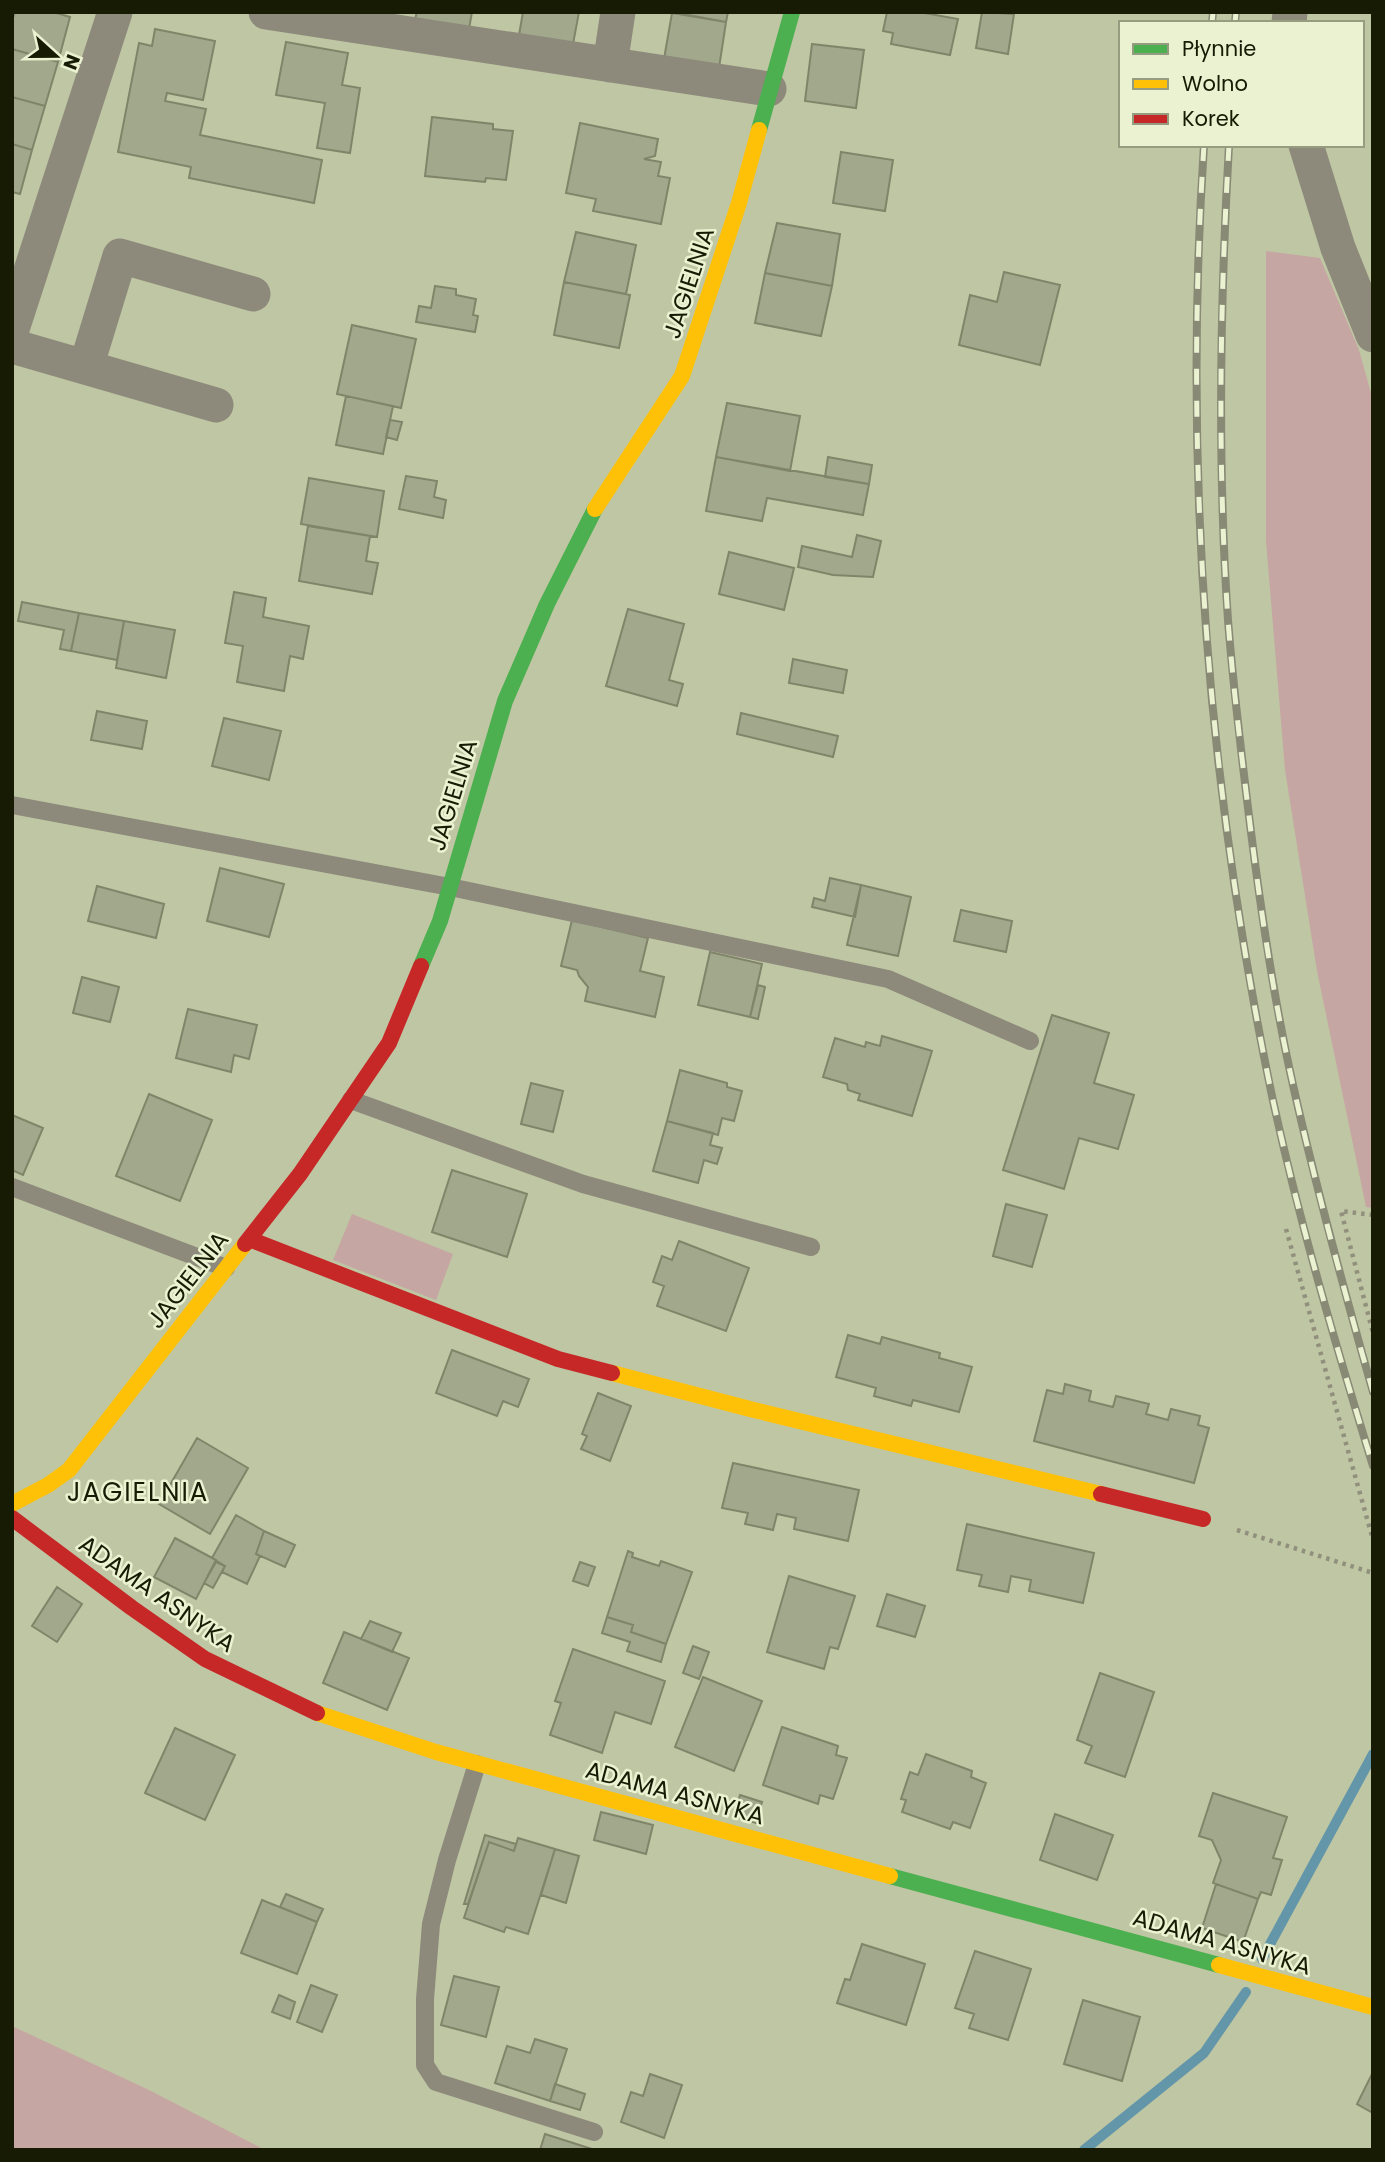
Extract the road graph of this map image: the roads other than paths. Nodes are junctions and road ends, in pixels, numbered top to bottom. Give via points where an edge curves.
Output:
1 (115, 12) edge
2 (266, 12) edge
3 (618, 12) edge
4 (792, 12) edge
5 (366, 20) edge
6 (610, 65) junction
7 (769, 89) junction
8 (1307, 147) edge
9 (1338, 248) junction
10 (1373, 258) edge
11 (253, 294) dead end
12 (12, 329) edge
13 (1373, 335) edge
14 (12, 346) edge
15 (86, 367) junction
16 (216, 405) dead end
17 (12, 805) edge
18 (450, 887) junction
19 (1030, 1041) dead end
20 (351, 1100) junction
21 (12, 1187) edge
22 (249, 1239) junction
23 (811, 1247) dead end
24 (226, 1268) junction
25 (12, 1504) edge
26 (12, 1518) edge
27 (1203, 1519) road end
28 (477, 1763) junction
29 (1373, 2007) edge
30 (594, 2132) dead end

1 - 12 street
2 - 5 street
3 - 6 street
4 - 7 street, JAGIELNIA
5 - 6 street
6 - 7 street
7 - 18 street, JAGIELNIA via 739,203 682,376 595,510 547,604 505,701
8 - 9 street
9 - 10 street
9 - 13 street
11 - 15 street via 120,257
14 - 15 street
15 - 16 street
17 - 18 lane
18 - 19 lane via 888,979
18 - 20 street, JAGIELNIA via 389,1043
20 - 22 street, JAGIELNIA
20 - 23 lane via 583,1184
21 - 24 lane
22 - 24 street, JAGIELNIA
22 - 27 street via 558,1359
24 - 25 street, JAGIELNIA via 69,1469
26 - 28 street, ADAMA ASNYKA via 205,1660 317,1713
28 - 29 street, ADAMA ASNYKA
28 - 30 lane via 430,1924 425,2065 436,2082

